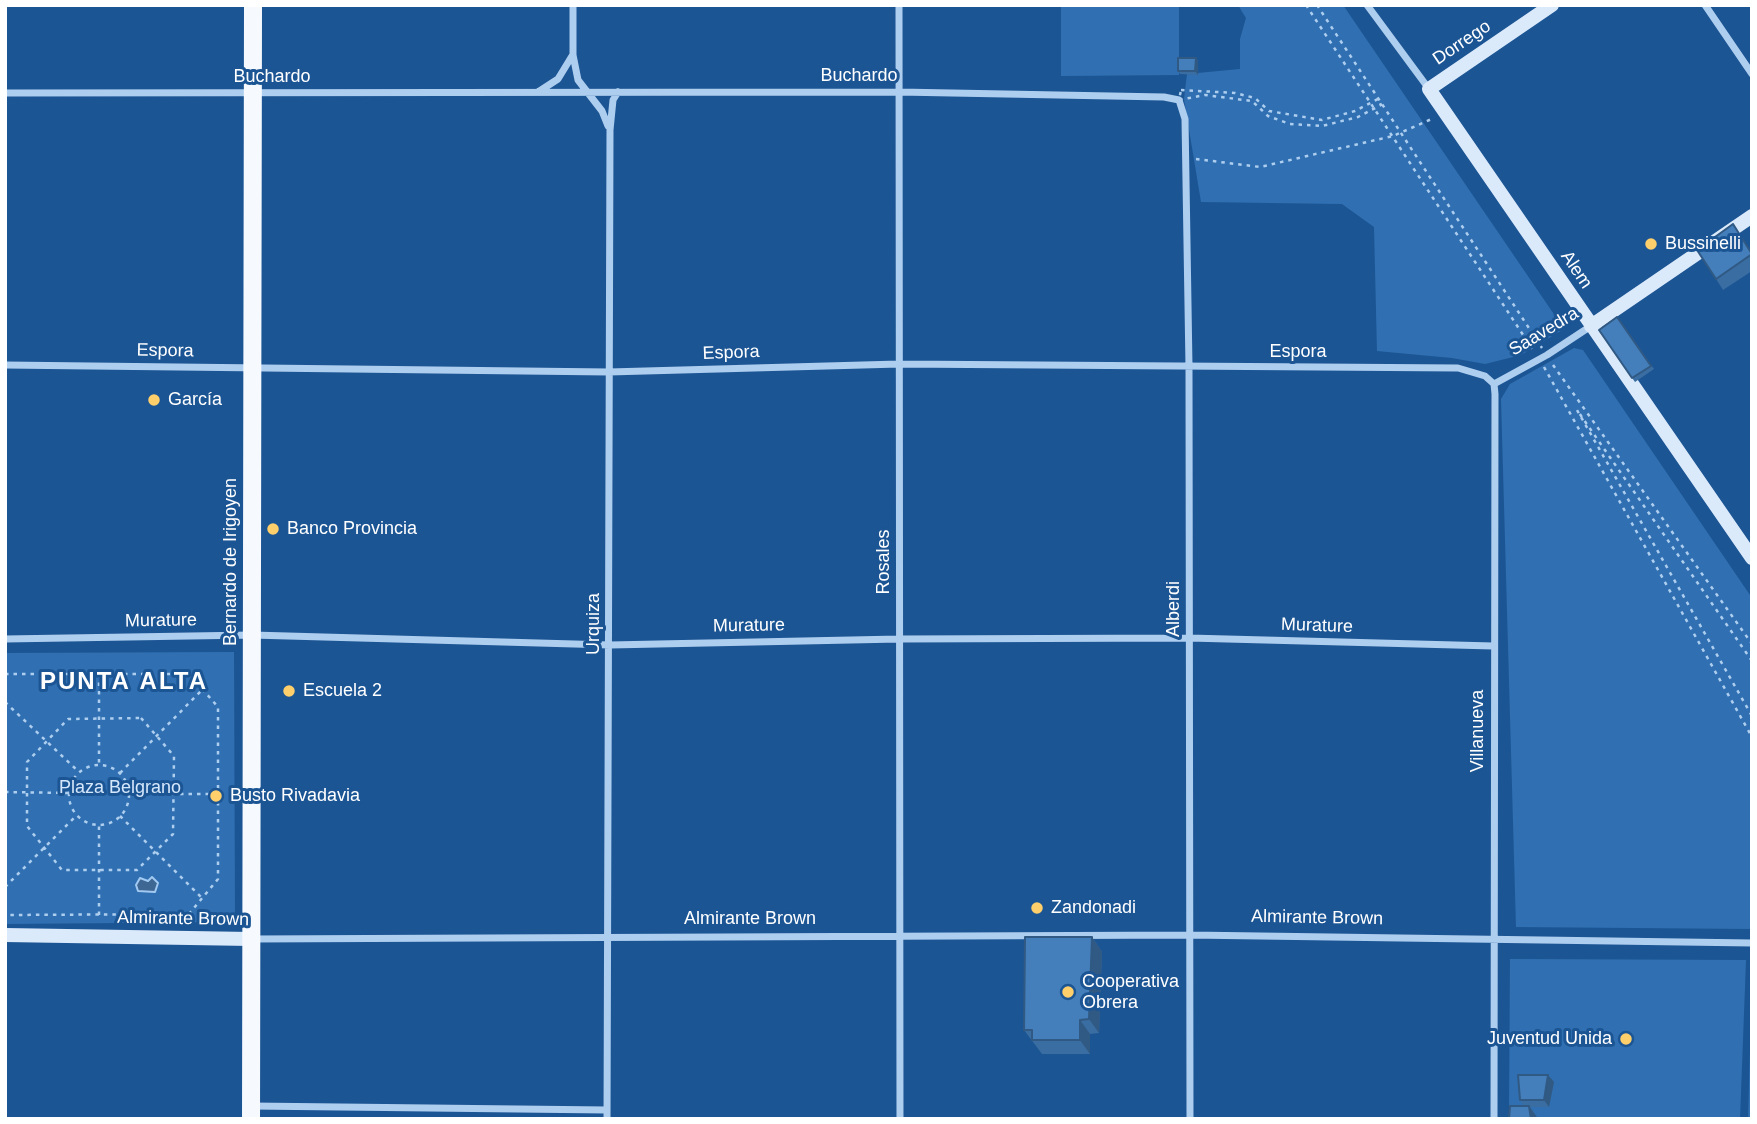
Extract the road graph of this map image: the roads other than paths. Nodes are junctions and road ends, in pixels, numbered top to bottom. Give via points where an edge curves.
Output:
1 (253, 5) edge
2 (573, 5) edge
3 (899, 5) edge
4 (1367, 5) edge
5 (1552, 5) edge
6 (1705, 5) edge
7 (573, 55) junction
8 (1752, 74) edge
9 (1429, 89) junction
10 (253, 92) junction
11 (618, 92) junction
12 (899, 92) junction
13 (5, 93) edge
14 (538, 93) junction
15 (586, 93) junction
16 (1179, 100) joint
17 (610, 130) junction
18 (1752, 216) edge
19 (1591, 326) junction
20 (899, 364) junction
21 (5, 365) edge
22 (1189, 367) junction
23 (252, 368) junction
24 (609, 372) junction
25 (1494, 384) junction
26 (1752, 558) edge
27 (252, 635) junction
28 (1189, 638) junction
29 (5, 639) edge
30 (899, 639) junction
31 (610, 645) junction
32 (1493, 646) junction
33 (1189, 935) junction
34 (5, 936) edge
35 (900, 938) junction
36 (251, 939) junction
37 (609, 939) junction
38 (1494, 939) junction
39 (1752, 943) edge
40 (251, 1112) edge
41 (607, 1114) edge
42 (900, 1119) edge
43 (1190, 1119) edge
44 (1494, 1119) edge

1 - 10 main road, Bernardo de Irigoyen
2 - 7 street
3 - 12 street, Rosales
4 - 9 street, Alem
5 - 9 main road, Dorrego
6 - 8 street
7 - 14 street via 565,72
7 - 15 street
9 - 19 main road, Alem
10 - 13 street, Buchardo
10 - 14 street, Buchardo
10 - 23 main road, Bernardo de Irigoyen
11 - 12 street, Buchardo
11 - 15 street, Buchardo
11 - 17 street, Urquiza
12 - 16 street, Buchardo
12 - 20 street, Rosales
14 - 15 street, Buchardo
15 - 17 street via 602,111
16 - 22 street, Alberdi via 1185,119
17 - 24 street, Urquiza
18 - 19 main road, Saavedra
19 - 25 street, Saavedra
19 - 26 main road, Alem
20 - 22 street, Espora
20 - 24 street, Espora
20 - 30 street, Rosales
21 - 23 street, Espora
22 - 25 street, Espora via 1458,368 1478,373
22 - 28 street, Alberdi
23 - 24 street, Espora
23 - 27 main road, Bernardo de Irigoyen
24 - 31 street, Urquiza
25 - 32 street, Villanueva
27 - 29 street, Murature
27 - 31 street, Murature
27 - 36 main road, Bernardo de Irigoyen
28 - 30 street, Murature
28 - 32 street, Murature
28 - 33 street, Alberdi
30 - 31 street, Murature
30 - 35 street, Rosales
31 - 37 street, Urquiza
32 - 38 street, Villanueva
33 - 35 street, Almirante Brown
33 - 38 street, Almirante Brown
33 - 43 street, Alberdi
34 - 36 main road, Almirante Brown
35 - 37 street, Almirante Brown
35 - 42 street, Rosales
36 - 37 street, Almirante Brown
36 - 40 main road, Bernardo de Irigoyen
37 - 41 street, Urquiza
38 - 39 street, Almirante Brown
38 - 44 street, Villanueva
40 - 41 street

